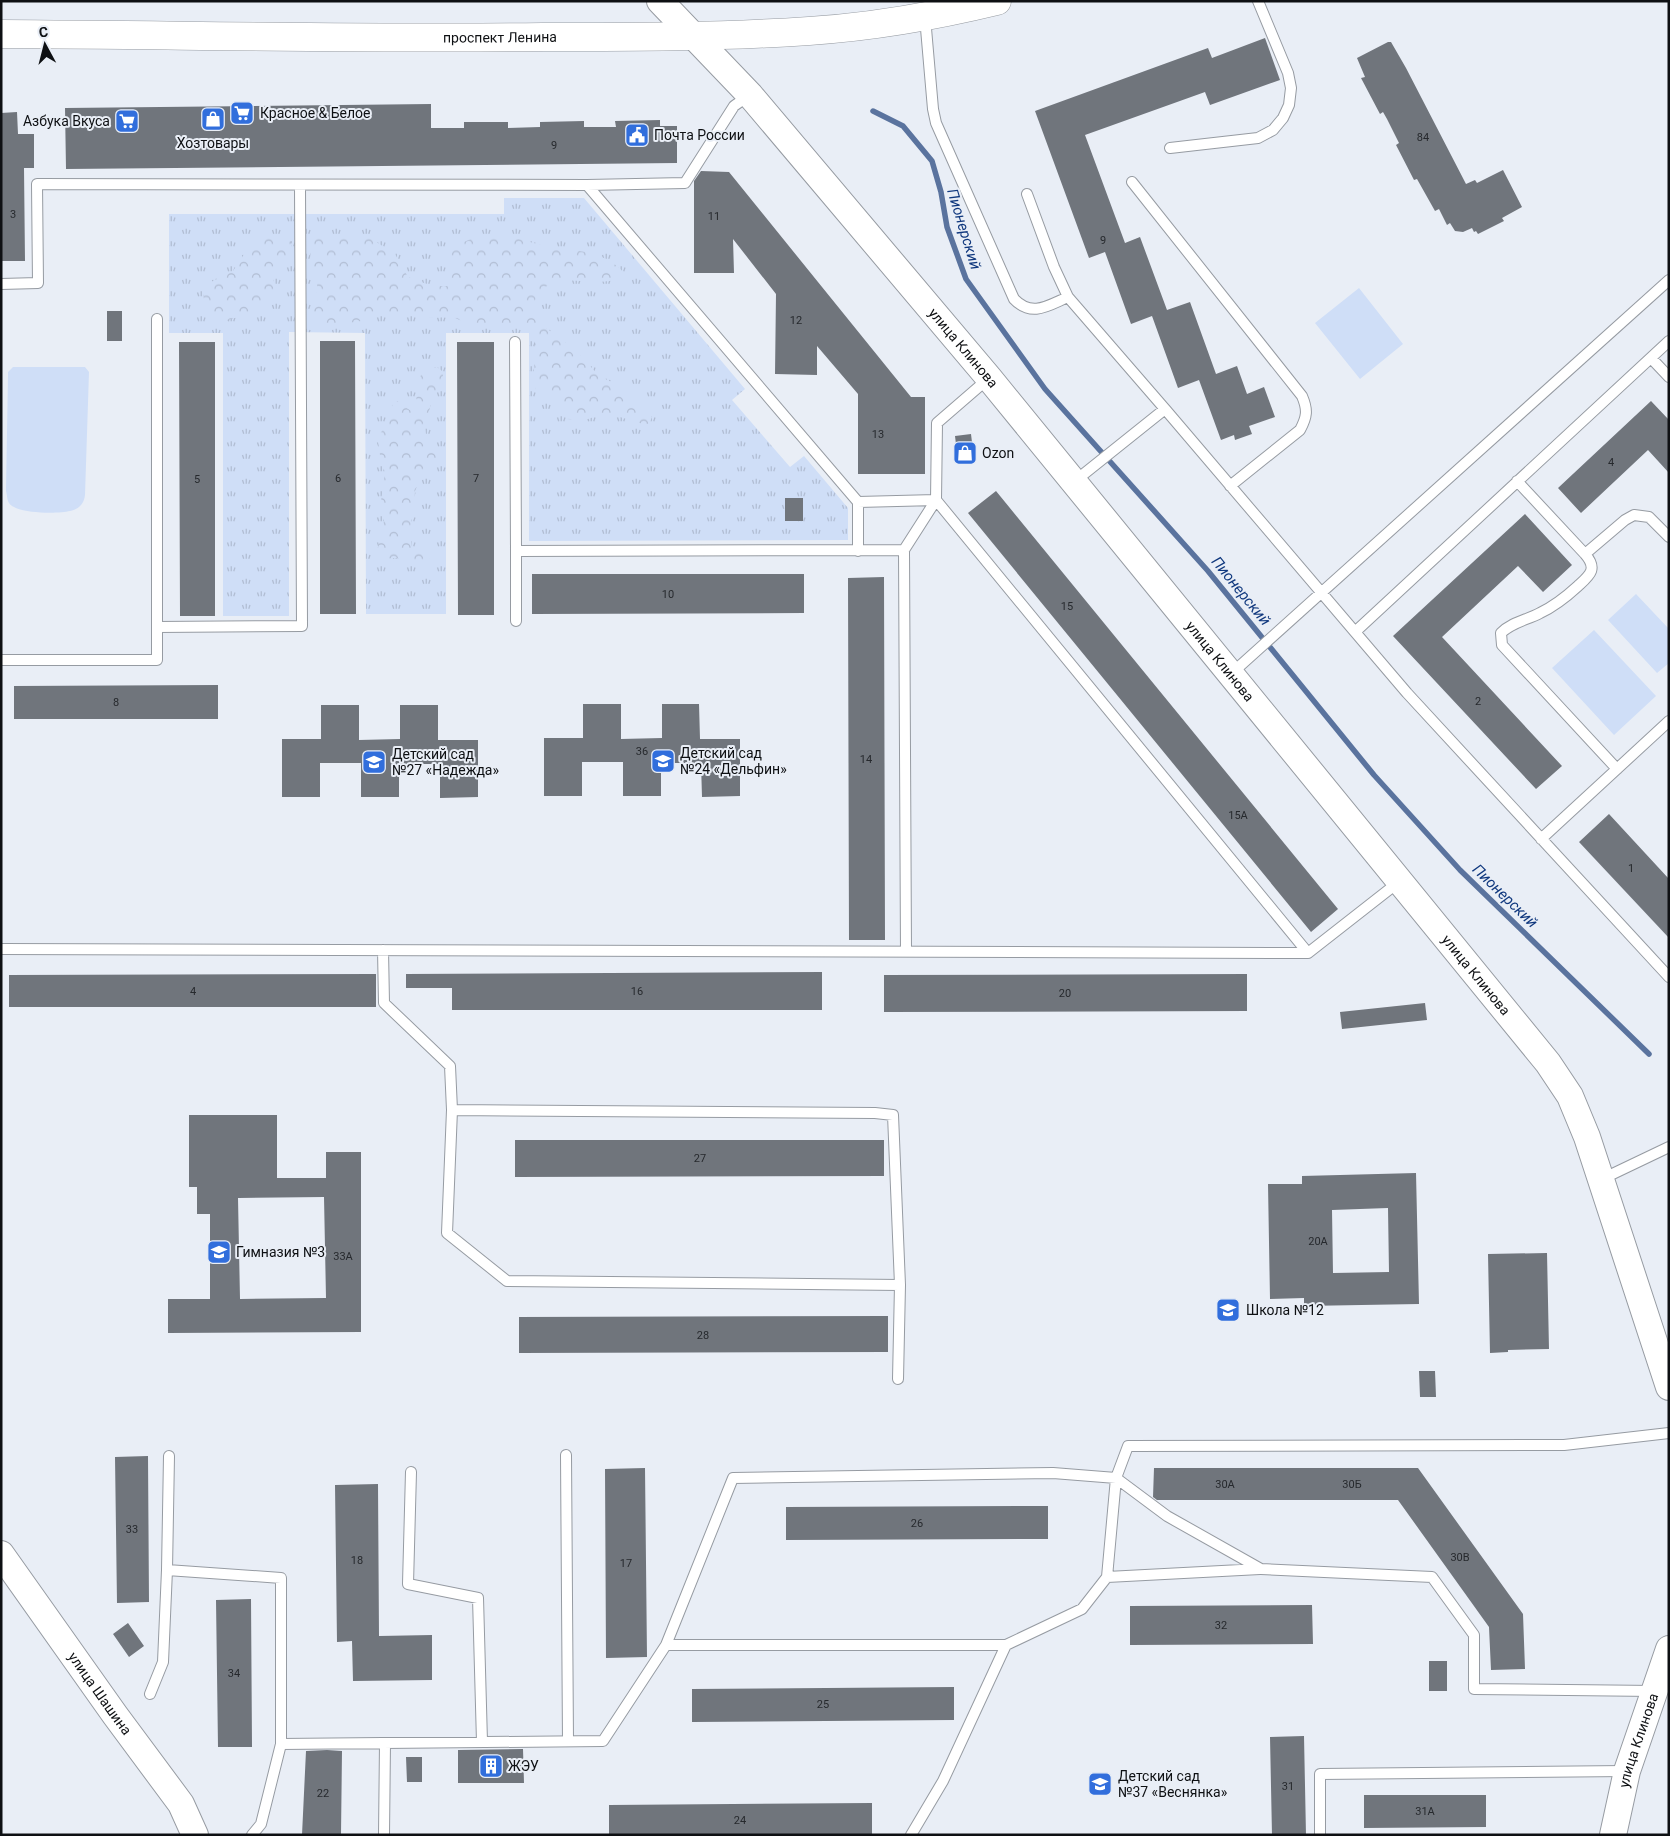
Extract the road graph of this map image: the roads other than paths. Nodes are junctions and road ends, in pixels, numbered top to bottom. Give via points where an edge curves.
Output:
1 (660, 1) edge
2 (996, 1) edge
3 (1258, 1) edge
4 (924, 16) junction
5 (1, 34) edge
6 (692, 35) junction
7 (750, 94) junction
8 (1170, 148) dead end
9 (1132, 182) dead end
10 (300, 185) junction
11 (588, 185) junction
12 (1027, 194) dead end
13 (1669, 280) edge
14 (1, 284) edge
15 (1068, 297) junction
16 (157, 319) dead end
17 (1669, 341) edge
18 (515, 342) dead end
19 (1651, 358) junction
20 (1669, 377) edge
21 (989, 378) junction
22 (1165, 409) junction
23 (1518, 481) junction
24 (1074, 482) junction
25 (1230, 486) junction
26 (936, 500) junction
27 (858, 502) junction
28 (1669, 537) edge
29 (858, 550) junction
30 (904, 550) junction
31 (516, 551) junction
32 (1585, 554) junction
33 (1321, 593) junction
34 (516, 621) dead end
35 (157, 627) junction
36 (1355, 632) junction
37 (1, 660) edge
38 (1231, 674) junction
39 (1669, 721) edge
40 (1617, 769) junction
41 (1541, 839) junction
42 (1401, 881) junction
43 (1, 948) edge
44 (383, 950) junction
45 (906, 952) junction
46 (1308, 953) junction
47 (1669, 977) edge
48 (452, 1110) junction
49 (1669, 1147) edge
50 (1601, 1180) junction
51 (900, 1285) junction
52 (898, 1379) dead end
53 (1669, 1387) edge
54 (1669, 1433) edge
55 (169, 1456) dead end
56 (566, 1456) dead end
57 (411, 1472) dead end
58 (1116, 1478) junction
59 (1, 1554) edge
60 (1262, 1569) junction
61 (167, 1570) junction
62 (1108, 1577) junction
63 (666, 1645) junction
64 (1006, 1645) junction
65 (1669, 1649) edge
66 (1654, 1690) junction
67 (150, 1694) dead end
68 (482, 1742) junction
69 (568, 1742) junction
70 (385, 1743) junction
71 (281, 1744) junction
72 (1627, 1771) junction
73 (195, 1835) edge
74 (252, 1835) edge
75 (384, 1835) edge
76 (911, 1835) edge
77 (1320, 1835) edge
78 (1613, 1835) edge

1 - 6 street, улица Клинова
2 - 4 main road, проспект Ленина
3 - 8 lane via 1288,73 1291,88 1283,118 1273,130 1258,138
4 - 6 main road, проспект Ленина via 809,31
4 - 15 lane via 936,123 1014,299 1027,309 1040,309
5 - 6 main road, проспект Ленина via 438,38
6 - 7 street, улица Клинова
7 - 11 lane via 734,106 685,183
7 - 21 street, улица Клинова
9 - 25 lane via 1302,396 1307,408 1300,430
10 - 11 lane
10 - 14 lane via 37,184 38,283
10 - 35 lane via 302,626
11 - 27 lane
12 - 15 lane
13 - 33 lane
15 - 22 lane
16 - 35 lane
17 - 19 lane
18 - 31 lane
19 - 20 lane
19 - 23 lane
21 - 24 street, улица Клинова
21 - 26 lane via 937,423
22 - 24 lane
22 - 25 lane
23 - 32 lane
23 - 36 lane
24 - 38 street, улица Клинова
25 - 33 lane
26 - 27 lane
26 - 30 lane
26 - 46 lane
27 - 29 lane
28 - 32 lane via 1649,517 1634,515
29 - 30 lane
29 - 31 lane
30 - 45 lane
31 - 34 lane
32 - 40 lane via 1592,565 1588,577 1562,601 1507,628 1501,632 1500,638 1506,650
33 - 36 lane
33 - 38 lane
35 - 37 lane via 157,660
36 - 41 lane
38 - 42 street, улица Клинова
39 - 40 lane
40 - 41 lane
41 - 47 lane
42 - 46 lane
42 - 50 street, улица Клинова via 1548,1063 1570,1096
43 - 44 lane
44 - 45 lane
44 - 48 lane via 384,1003 450,1066
45 - 46 lane
48 - 51 lane via 446,1234 507,1281
48 - 51 lane via 893,1114
49 - 50 lane
50 - 53 street, улица Клинова
51 - 52 lane
54 - 58 lane via 1564,1445 1128,1446
55 - 61 lane
56 - 69 lane
57 - 68 lane via 408,1584 478,1598
58 - 60 lane via 1167,1516
58 - 62 lane
58 - 63 lane via 1053,1474 733,1478
59 - 73 street, улица Шашина via 181,1804
60 - 62 lane
60 - 66 lane via 1432,1577 1474,1635 1474,1689
61 - 67 lane via 163,1662
61 - 71 lane via 281,1578
62 - 64 lane via 1082,1610
63 - 64 lane
63 - 69 lane via 603,1741
64 - 76 lane via 943,1781
65 - 66 street, улица Клинова
66 - 72 street, улица Клинова
68 - 69 lane
68 - 70 lane
70 - 71 lane
70 - 75 lane
71 - 74 lane via 261,1824
72 - 77 lane via 1320,1774
72 - 78 street, улица Клинова

